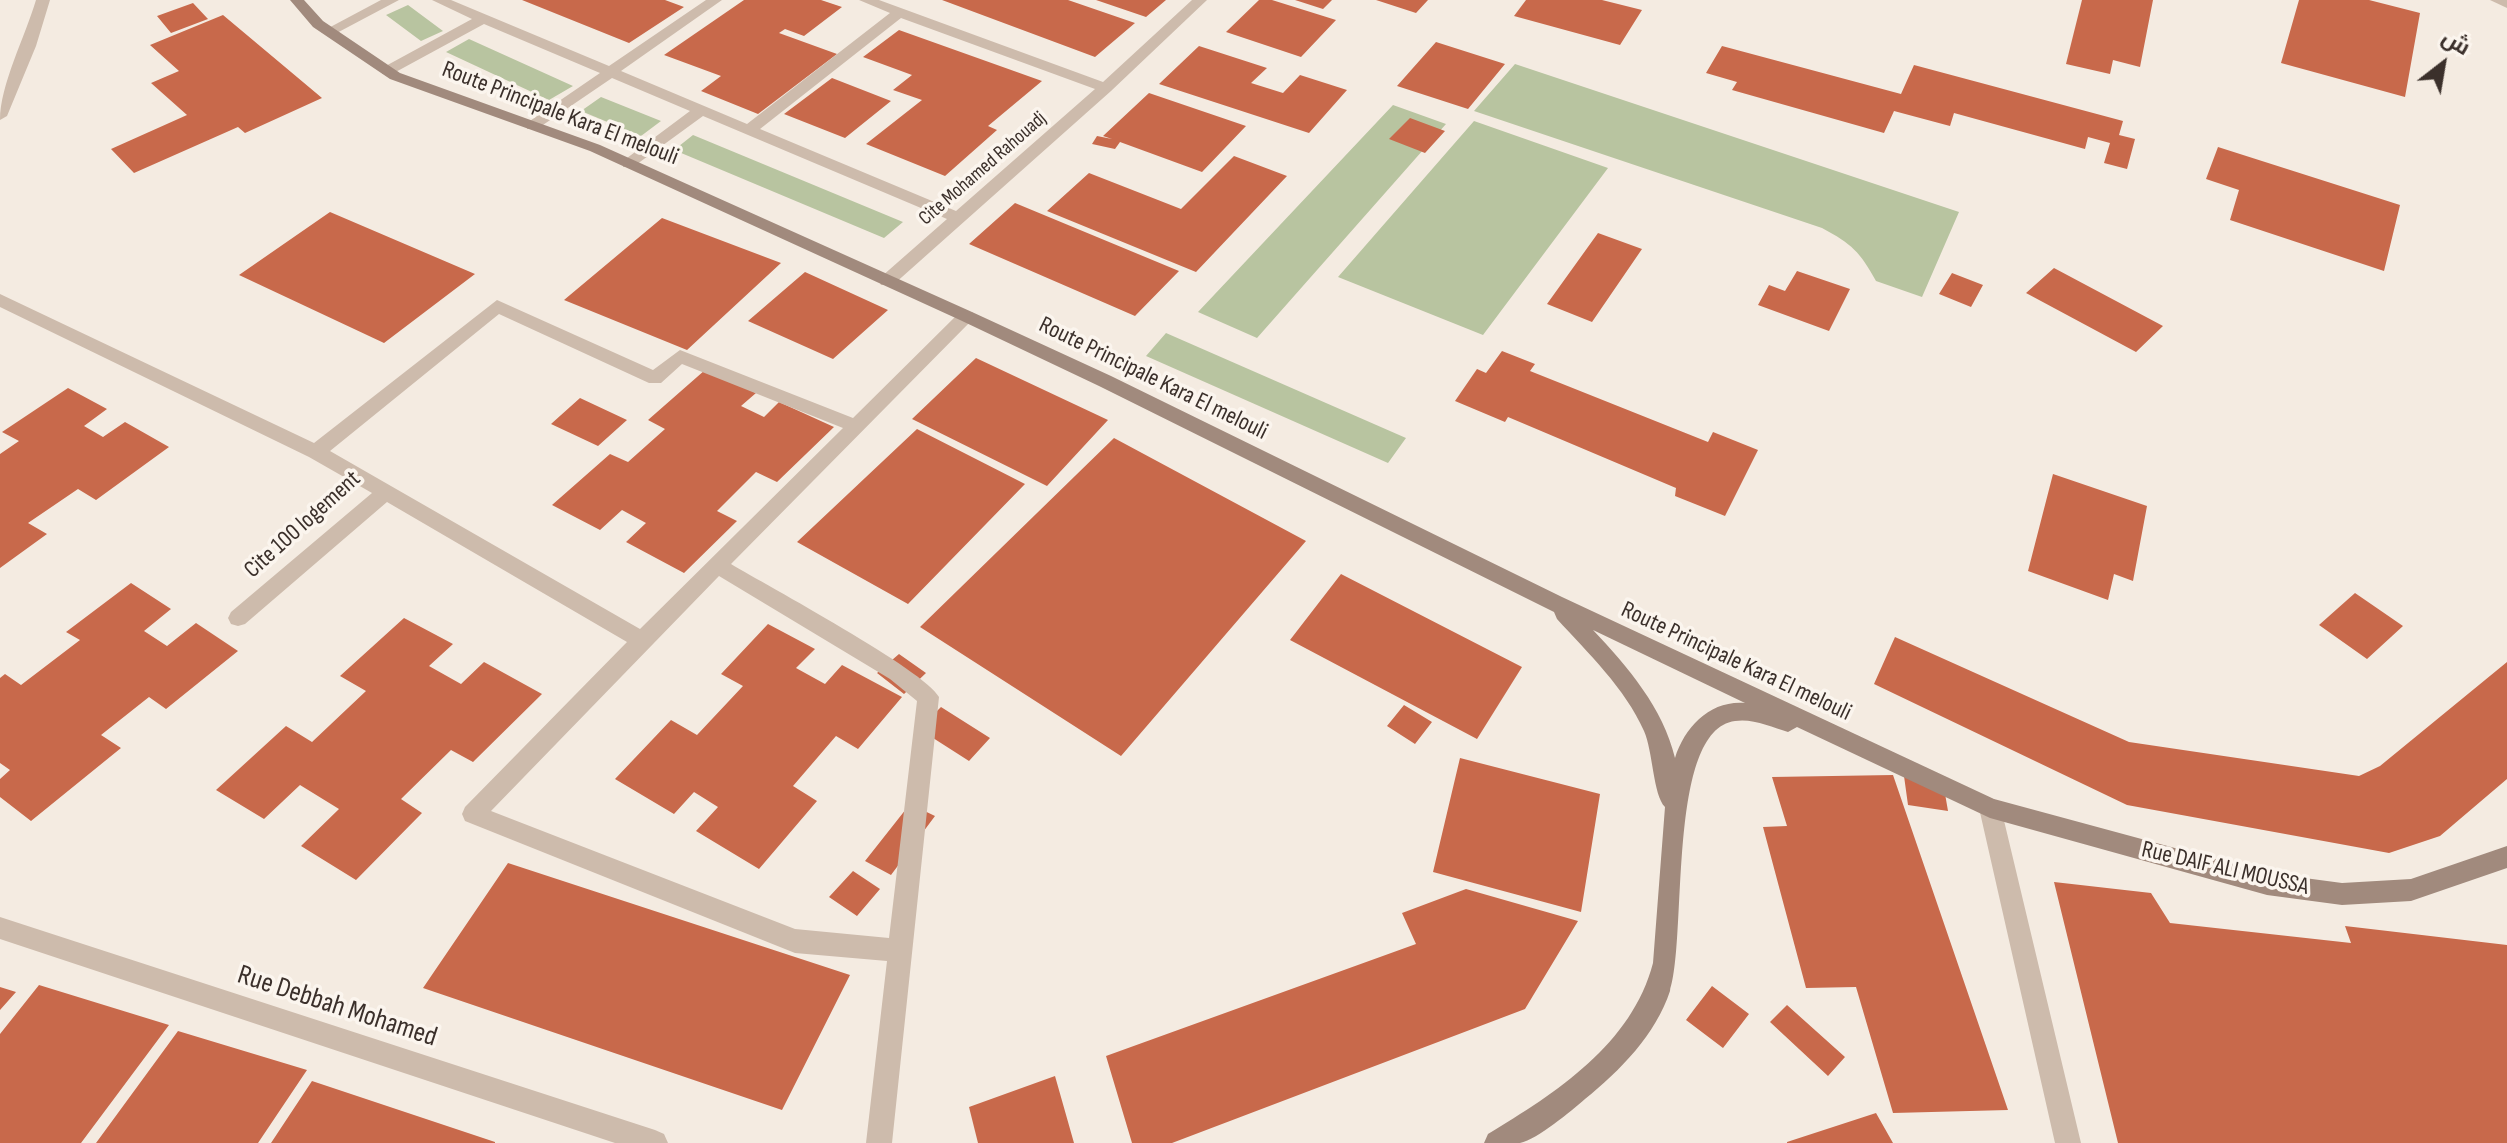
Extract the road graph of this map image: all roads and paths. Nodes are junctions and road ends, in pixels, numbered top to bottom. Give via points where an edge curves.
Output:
1 (43, 0) edge
2 (297, 0) edge
3 (392, 0) edge
4 (439, 0) edge
5 (715, 0) edge
6 (866, 0) edge
7 (1200, 0) edge
8 (2497, 0) edge
9 (2507, 4) edge
10 (900, 12) junction
11 (483, 19) junction
12 (328, 32) junction
13 (387, 71) junction
14 (609, 73) junction
15 (1106, 88) junction
16 (700, 111) junction
17 (0, 116) edge
18 (532, 126) junction
19 (748, 131) junction
20 (628, 164) junction
21 (958, 218) junction
22 (887, 281) junction
23 (0, 300) edge
24 (966, 316) junction
25 (856, 426) junction
26 (316, 452) junction
27 (386, 492) junction
28 (718, 566) junction
29 (1555, 603) junction
30 (238, 618) dead end
31 (643, 641) junction
32 (1863, 748) junction
33 (1990, 808) junction
34 (1673, 819) junction
35 (2507, 857) edge
36 (0, 928) edge
37 (900, 951) junction
38 (655, 1143) edge
39 (879, 1143) edge
40 (1497, 1143) edge
41 (2068, 1143) edge

1 - 17 street
2 - 12 main road, Route Principale Kara El melouli
3 - 12 street
4 - 11 street
5 - 14 street
6 - 10 street
7 - 15 street, Cite Mohamed Rahouadj
8 - 9 street
10 - 15 street
10 - 19 street
11 - 13 street
11 - 14 street
12 - 13 main road, Route Principale Kara El melouli
13 - 18 main road, Route Principale Kara El melouli
14 - 16 street
14 - 18 street
15 - 21 street, Cite Mohamed Rahouadj
16 - 19 street
16 - 20 street
18 - 20 main road, Route Principale Kara El melouli
19 - 21 street
20 - 22 main road, Route Principale Kara El melouli
21 - 22 street, Cite Mohamed Rahouadj
22 - 24 main road, Route Principale Kara El melouli
23 - 26 street, Cite 100 logement
24 - 25 street
24 - 29 main road, Route Principale Kara El melouli
25 - 26 street via 680,356 655,378 497,306
25 - 28 street
26 - 27 street, Cite 100 logement
27 - 30 street, Cite 100 logement
27 - 31 street
28 - 31 street
28 - 37 street via 928,697
29 - 32 main road, Route Principale Kara El melouli
29 - 34 main road via 1643,706 1662,750
31 - 37 street via 473,814 795,941
32 - 33 main road, Route Principale Kara El melouli
32 - 34 main road via 1738,711 1719,715 1703,725 1688,748
33 - 35 main road, Rue DAIF ALI MOUSSA via 2267,884 2342,894 2411,890
33 - 41 street
34 - 40 main road via 1671,903 1659,989 1633,1033 1590,1079
36 - 38 street, Rue Debbah Mohamed
37 - 39 street

